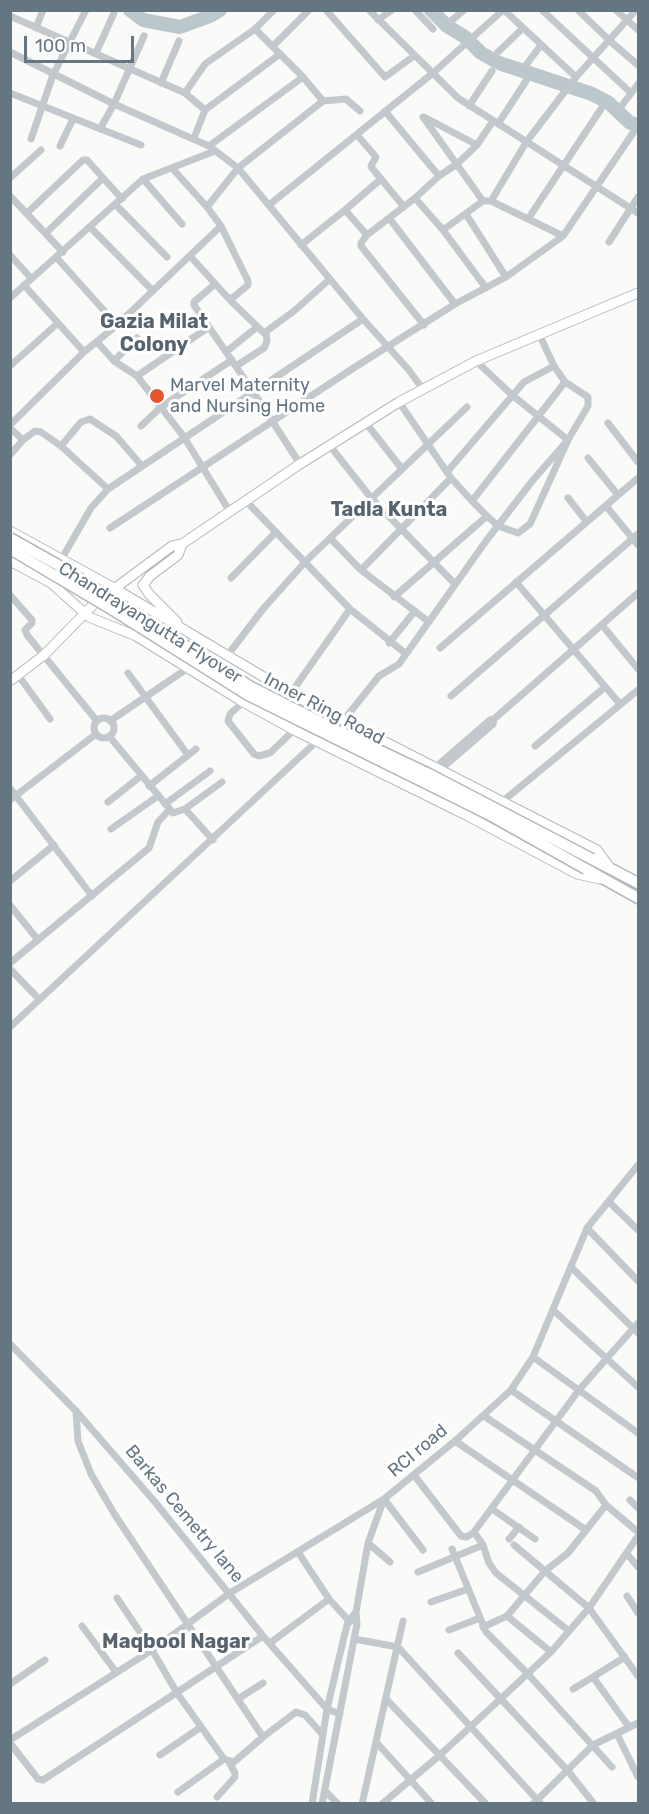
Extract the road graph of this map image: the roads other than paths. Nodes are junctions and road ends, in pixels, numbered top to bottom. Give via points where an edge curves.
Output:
1 (43, 10) edge
2 (86, 10) edge
3 (274, 10) edge
4 (309, 10) edge
5 (326, 10) edge
6 (369, 10) edge
7 (392, 10) edge
8 (415, 10) edge
9 (464, 10) edge
10 (503, 10) edge
11 (542, 10) edge
12 (578, 10) edge
13 (616, 10) edge
14 (636, 10) edge
15 (114, 13) dead end
16 (10, 16) edge
17 (378, 20) junction
18 (452, 21) dead end
19 (627, 21) junction
20 (36, 28) junction
21 (523, 28) junction
22 (255, 29) junction
23 (433, 29) dead end
24 (639, 30) edge
25 (144, 36) dead end
26 (179, 41) dead end
27 (610, 41) junction
28 (71, 42) junction
29 (541, 45) junction
30 (273, 46) junction
31 (10, 52) edge
32 (497, 52) dead end
33 (96, 53) junction
34 (280, 54) junction
35 (414, 56) junction
36 (594, 58) junction
37 (526, 65) dead end
38 (639, 65) edge
39 (130, 69) junction
40 (492, 71) dead end
41 (433, 73) junction
42 (53, 75) junction
43 (303, 77) junction
44 (575, 80) junction
45 (526, 81) dead end
46 (161, 83) junction
47 (639, 84) edge
48 (185, 93) junction
49 (631, 93) junction
50 (11, 94) edge
51 (323, 101) junction
52 (114, 104) junction
53 (41, 105) junction
54 (469, 106) junction
55 (620, 108) dead end
56 (601, 109) dead end
57 (205, 110) junction
58 (360, 111) dead end
59 (385, 111) junction
60 (73, 119) junction
61 (495, 122) junction
62 (100, 129) junction
63 (633, 133) dead end
64 (357, 135) junction
65 (194, 138) junction
66 (31, 139) dead end
67 (527, 141) junction
68 (141, 145) dead end
69 (60, 146) dead end
70 (477, 146) junction
71 (212, 148) junction
72 (41, 150) dead end
73 (457, 164) junction
74 (563, 164) junction
75 (172, 168) junction
76 (237, 168) junction
77 (439, 176) junction
78 (10, 178) edge
79 (103, 178) junction
80 (143, 179) junction
81 (381, 179) junction
82 (596, 187) junction
83 (639, 197) edge
84 (11, 198) edge
85 (415, 198) junction
86 (122, 199) junction
87 (487, 201) junction
88 (115, 204) junction
89 (269, 205) junction
90 (207, 207) junction
91 (404, 207) junction
92 (631, 208) junction
93 (345, 210) junction
94 (27, 213) junction
95 (639, 213) edge
96 (466, 214) junction
97 (389, 218) junction
98 (528, 219) junction
99 (182, 224) dead end
100 (221, 226) junction
101 (90, 227) junction
102 (443, 230) junction
103 (46, 233) junction
104 (367, 235) junction
105 (563, 236) junction
106 (609, 242) dead end
107 (301, 245) junction
108 (10, 255) edge
109 (59, 255) junction
110 (167, 256) dead end
111 (190, 256) junction
112 (506, 277) junction
113 (31, 278) junction
114 (330, 279) junction
115 (215, 284) junction
116 (24, 285) junction
117 (486, 288) junction
118 (153, 291) junction
119 (639, 293) edge
120 (10, 298) edge
121 (230, 300) junction
122 (455, 304) junction
123 (363, 319) junction
124 (58, 323) junction
125 (117, 325) junction
126 (424, 326) junction
127 (209, 327) junction
128 (257, 327) junction
129 (266, 333) junction
130 (540, 336) junction
131 (137, 338) dead end
132 (97, 342) junction
133 (388, 347) junction
134 (84, 352) junction
135 (226, 352) junction
136 (114, 361) junction
137 (476, 361) junction
138 (234, 363) junction
139 (10, 366) edge
140 (554, 366) junction
141 (138, 376) junction
142 (565, 382) junction
143 (422, 388) junction
144 (254, 393) junction
145 (512, 395) junction
146 (399, 402) junction
147 (161, 407) junction
148 (467, 407) dead end
149 (538, 417) junction
150 (272, 422) junction
151 (366, 423) junction
152 (608, 423) dead end
153 (10, 426) edge
154 (141, 426) dead end
155 (184, 437) junction
156 (22, 440) junction
157 (568, 440) junction
158 (428, 444) junction
159 (61, 446) junction
160 (330, 446) junction
161 (10, 455) edge
162 (588, 458) dead end
163 (639, 462) edge
164 (300, 464) junction
165 (142, 466) junction
166 (202, 468) junction
167 (402, 469) junction
168 (449, 475) junction
169 (639, 478) edge
170 (108, 489) junction
171 (618, 495) junction
172 (568, 498) dead end
173 (372, 499) junction
174 (246, 501) junction
175 (472, 501) junction
176 (606, 506) junction
177 (230, 512) junction
178 (487, 516) junction
179 (587, 522) junction
180 (498, 526) junction
181 (110, 528) dead end
182 (402, 530) junction
183 (10, 531) edge
184 (275, 533) junction
185 (636, 536) edge
186 (10, 538) edge
187 (330, 538) junction
188 (182, 543) junction
189 (639, 545) edge
190 (10, 549) edge
191 (62, 558) junction
192 (10, 561) edge
193 (305, 562) junction
194 (434, 562) junction
195 (361, 570) junction
196 (231, 578) dead end
197 (516, 582) junction
198 (455, 584) junction
199 (114, 588) junction
200 (10, 595) edge
201 (394, 597) junction
202 (637, 597) edge
203 (350, 609) junction
204 (415, 611) junction
205 (84, 614) junction
206 (543, 614) junction
207 (429, 622) junction
208 (602, 625) junction
209 (389, 643) junction
210 (440, 648) dead end
211 (573, 649) junction
212 (219, 651) junction
213 (405, 653) junction
214 (44, 655) junction
215 (188, 668) junction
216 (639, 669) edge
217 (128, 673) dead end
218 (200, 676) junction
219 (14, 678) edge
220 (605, 687) junction
221 (639, 690) edge
222 (291, 693) junction
223 (451, 696) dead end
224 (145, 697) junction
225 (243, 702) junction
226 (620, 704) junction
227 (50, 719) dead end
228 (97, 721) junction
229 (110, 721) junction
230 (343, 721) junction
231 (294, 730) junction
232 (96, 734) junction
233 (109, 736) junction
234 (316, 742) junction
235 (536, 746) dead end
236 (196, 749) dead end
237 (188, 755) junction
238 (439, 768) junction
239 (210, 771) dead end
240 (141, 776) junction
241 (222, 782) dead end
242 (149, 786) junction
243 (10, 788) edge
244 (158, 796) junction
245 (14, 798) edge
246 (503, 801) junction
247 (108, 802) dead end
248 (167, 806) junction
249 (185, 809) junction
250 (111, 829) dead end
251 (213, 840) junction
252 (54, 845) junction
253 (610, 868) junction
254 (605, 880) junction
255 (10, 881) edge
256 (639, 883) edge
257 (92, 896) junction
258 (639, 898) edge
259 (10, 905) edge
260 (38, 940) junction
261 (10, 963) edge
262 (10, 969) edge
263 (39, 999) junction
264 (10, 1027) edge
265 (637, 1170) edge
266 (609, 1202) junction
267 (587, 1228) junction
268 (639, 1230) edge
269 (571, 1267) junction
270 (639, 1281) edge
271 (553, 1310) junction
272 (637, 1328) edge
273 (10, 1344) edge
274 (533, 1357) junction
275 (606, 1358) junction
276 (639, 1388) edge
277 (512, 1390) junction
278 (579, 1390) junction
279 (76, 1411) junction
280 (484, 1416) junction
281 (557, 1420) junction
282 (639, 1433) edge
283 (455, 1441) junction
284 (535, 1450) junction
285 (414, 1475) junction
286 (637, 1477) edge
287 (514, 1479) junction
288 (384, 1499) junction
289 (630, 1500) dead end
290 (606, 1505) junction
291 (639, 1508) edge
292 (492, 1509) junction
293 (519, 1527) junction
294 (586, 1530) junction
295 (474, 1532) junction
296 (639, 1534) edge
297 (535, 1539) dead end
298 (369, 1543) junction
299 (483, 1545) junction
300 (423, 1550) dead end
301 (298, 1552) junction
302 (453, 1552) junction
303 (627, 1554) junction
304 (390, 1562) dead end
305 (639, 1567) edge
306 (544, 1571) junction
307 (418, 1572) dead end
308 (468, 1589) junction
309 (230, 1593) junction
310 (524, 1594) junction
311 (627, 1596) dead end
312 (117, 1598) dead end
313 (329, 1599) junction
314 (431, 1602) dead end
315 (589, 1608) junction
316 (356, 1612) junction
317 (639, 1613) edge
318 (507, 1616) junction
319 (480, 1618) junction
320 (403, 1621) dead end
321 (348, 1622) junction
322 (188, 1624) junction
323 (357, 1624) junction
324 (82, 1626) dead end
325 (483, 1627) junction
326 (450, 1630) dead end
327 (569, 1631) junction
328 (263, 1636) junction
329 (354, 1639) junction
330 (270, 1643) junction
331 (398, 1647) junction
332 (152, 1650) junction
333 (551, 1652) junction
334 (458, 1653) dead end
335 (625, 1658) junction
336 (45, 1660) dead end
337 (216, 1666) junction
338 (116, 1672) junction
339 (527, 1673) junction
340 (639, 1676) edge
341 (594, 1677) junction
342 (262, 1683) dead end
343 (10, 1684) edge
344 (573, 1689) dead end
345 (177, 1693) junction
346 (238, 1699) junction
347 (386, 1699) junction
348 (500, 1700) junction
349 (327, 1709) junction
350 (340, 1714) junction
351 (639, 1723) edge
352 (201, 1727) junction
353 (471, 1727) junction
354 (629, 1727) junction
355 (617, 1734) junction
356 (323, 1735) junction
357 (263, 1737) junction
358 (10, 1741) edge
359 (377, 1743) junction
360 (593, 1745) junction
361 (160, 1755) dead end
362 (441, 1755) junction
363 (227, 1760) junction
364 (612, 1767) dead end
365 (568, 1771) junction
366 (639, 1777) edge
367 (411, 1781) junction
368 (325, 1791) junction
369 (178, 1792) dead end
370 (217, 1797) dead end
371 (428, 1802) edge
372 (537, 1802) edge
373 (312, 1803) edge
374 (322, 1803) edge
375 (338, 1803) edge
376 (362, 1803) edge
377 (382, 1803) edge
378 (486, 1803) edge
379 (594, 1803) edge

1 - 20 street
2 - 28 street
3 - 22 street
4 - 30 street
5 - 35 street via 385,77
6 - 17 street
7 - 17 street
8 - 23 street
9 - 18 street
10 - 21 street
10 - 41 street
11 - 36 street
12 - 27 street
13 - 19 street
14 - 19 street
15 - 33 street
16 - 20 street
17 - 35 street
19 - 24 street
19 - 27 street
20 - 28 street
21 - 29 street
21 - 32 street
22 - 30 street
22 - 48 street via 205,64
25 - 39 street
26 - 46 street
27 - 36 street
27 - 38 street
28 - 33 street
28 - 42 street
29 - 37 street
29 - 44 street
30 - 34 street
31 - 42 street
33 - 39 street
34 - 43 street
34 - 57 street
35 - 41 street
36 - 44 street
36 - 49 street
39 - 46 street
39 - 52 street
40 - 54 street
41 - 54 street
41 - 59 street
42 - 52 street
42 - 53 street
43 - 51 street
43 - 71 street
44 - 67 street
45 - 61 street
46 - 48 street
47 - 49 street
48 - 57 street
49 - 55 street
50 - 53 street
51 - 58 street via 345,99
51 - 76 street
52 - 62 street
52 - 65 street
53 - 60 street
53 - 66 street
54 - 61 street
56 - 74 street
57 - 65 street
59 - 64 street
59 - 77 street
60 - 62 street
60 - 69 street
61 - 67 street
61 - 70 street
62 - 68 street
63 - 82 street
64 - 81 street via 376,158 371,166
64 - 89 street
65 - 71 street
67 - 74 street
67 - 87 street
70 - 73 street
70 - 73 street via 423,117
71 - 75 street
71 - 76 street
72 - 78 street
73 - 77 street
73 - 87 street
74 - 82 street
74 - 98 street
75 - 80 street
75 - 90 street
76 - 89 street
76 - 90 street
77 - 85 street
79 - 86 street
79 - 94 street via 83,160
79 - 103 street
80 - 86 street
80 - 99 street
81 - 91 street
81 - 93 street
82 - 92 street
82 - 105 street
83 - 92 street
84 - 94 street
85 - 91 street
85 - 102 street
86 - 88 street
87 - 96 street
87 - 98 street
88 - 101 street
88 - 110 street
89 - 107 street
90 - 100 street
91 - 97 street
92 - 95 street
92 - 106 street
93 - 104 street
93 - 107 street
94 - 103 street
96 - 102 street
96 - 112 street
97 - 104 street
97 - 122 street
98 - 105 street
100 - 111 street
100 - 121 street via 248,281
101 - 109 street
101 - 118 street
102 - 117 street
103 - 109 street
104 - 126 street via 361,246
105 - 112 street
107 - 114 street
108 - 113 street
109 - 113 street
109 - 125 street
111 - 115 street
111 - 118 street
112 - 117 street
113 - 116 street
114 - 123 street
114 - 129 street
115 - 121 street
115 - 127 street via 193,303
116 - 120 street
116 - 124 street
117 - 122 street
118 - 125 street
119 - 130 main road
121 - 128 street
122 - 126 street
123 - 133 street
123 - 144 street
124 - 134 street
124 - 139 street
125 - 132 street
126 - 133 street
127 - 135 street
127 - 141 street
128 - 129 street
128 - 135 street
129 - 138 street via 264,348
130 - 137 main road
130 - 140 street
131 - 136 street
132 - 134 street
132 - 136 street
133 - 143 street
133 - 150 street
134 - 153 street
135 - 138 street
136 - 141 street
137 - 143 main road
137 - 145 street
138 - 144 street
138 - 147 street
140 - 142 street
140 - 145 street via 531,377
141 - 147 street
142 - 149 street
142 - 157 street via 584,393 590,402
143 - 146 main road
144 - 150 street
144 - 155 street
145 - 149 street
145 - 168 street
146 - 151 main road
146 - 158 street
147 - 154 street
147 - 155 street
148 - 158 street
149 - 157 street
149 - 175 street
150 - 164 street
150 - 166 street
151 - 160 main road
151 - 167 street
152 - 163 street
153 - 156 street
155 - 165 street
155 - 166 street
156 - 159 street via 35,431
156 - 161 street
157 - 180 street
157 - 180 street via 530,525 518,533
158 - 167 street
158 - 168 street
159 - 165 street via 81,422 90,419 116,436
159 - 170 street
160 - 164 main road
160 - 173 street
162 - 171 street
164 - 174 main road
165 - 170 street
166 - 177 street
166 - 181 street
167 - 173 street
168 - 175 street
168 - 182 street
169 - 171 street
170 - 191 street via 91,508
171 - 176 street
172 - 179 street
173 - 182 street
173 - 187 street
174 - 177 main road
174 - 184 street
175 - 178 street
176 - 179 street
176 - 185 street
177 - 188 main road
178 - 180 street
178 - 194 street
179 - 197 street
180 - 198 street
182 - 194 street
182 - 195 street
183 - 191 main road, Inner Ring Road
184 - 193 street
184 - 196 street
185 - 189 street
185 - 206 street
186 - 253 highway, Chandrayangutta Flyover, bridge via 251,687
187 - 193 street
187 - 195 street
188 - 199 main road via 172,546
188 - 212 main road via 178,555 143,585 176,621
190 - 254 highway, Chandrayangutta Flyover, bridge via 248,695 488,814
191 - 199 main road, Inner Ring Road
192 - 205 main road, Inner Ring Road via 51,583
193 - 203 street
193 - 212 street
194 - 198 street
194 - 201 street
195 - 201 street
197 - 206 street
197 - 210 street
198 - 207 street
199 - 205 main road
199 - 212 main road, Inner Ring Road
200 - 214 street via 32,620 25,632
201 - 204 street
202 - 208 street
203 - 209 street
203 - 222 street
204 - 207 street
204 - 209 street
205 - 214 main road
205 - 215 main road, Inner Ring Road via 136,636
206 - 211 street
206 - 223 street
207 - 213 street
208 - 211 street
208 - 216 street
209 - 213 street
211 - 220 street
211 - 238 street
212 - 218 main road
212 - 222 main road, Inner Ring Road
213 - 230 street via 396,667 379,676
214 - 219 main road
214 - 228 street
215 - 218 main road, Inner Ring Road
215 - 224 street
217 - 224 street
218 - 225 main road, Inner Ring Road
219 - 227 street
220 - 226 street
220 - 235 street
221 - 226 street
222 - 230 main road, Inner Ring Road
224 - 229 street
224 - 237 street
225 - 231 main road, Inner Ring Road
225 - 231 street via 228,721 254,754 270,753
226 - 246 street
228 - 229 street
228 - 232 street
229 - 233 street via 113,729
230 - 238 main road, Inner Ring Road
231 - 234 main road, Inner Ring Road
232 - 233 street
232 - 245 street
233 - 240 street
234 - 251 street
234 - 254 main road, Inner Ring Road via 577,874
236 - 237 street
237 - 242 street
238 - 246 main road, Inner Ring Road
239 - 248 street
240 - 242 street
240 - 247 street
241 - 249 street
242 - 244 street
243 - 245 street
244 - 248 street
244 - 250 street
245 - 252 street
246 - 253 main road, Inner Ring Road via 597,850
248 - 249 street via 175,814
248 - 257 street via 149,848
249 - 251 street
251 - 263 street
252 - 255 street
252 - 257 street
253 - 256 highway, Inner Ring Road
254 - 258 highway, Inner Ring Road
257 - 260 street
259 - 260 street
260 - 261 street
262 - 263 street
263 - 264 street
265 - 266 street, RCI road
266 - 267 street, RCI road
266 - 268 street
267 - 269 street, RCI road
267 - 270 street
269 - 271 street, RCI road
269 - 272 street
271 - 274 street, RCI road
271 - 275 street
272 - 275 street
273 - 279 street, Barkas Cemetry lane
274 - 277 street, RCI road
274 - 278 street
275 - 276 street
275 - 278 street
277 - 280 street, RCI road
277 - 281 street
278 - 281 street
278 - 282 street
279 - 309 street, Barkas Cemetry lane
279 - 322 street via 78,1441 91,1474
280 - 283 street, RCI road
280 - 284 street
281 - 284 street
281 - 286 street
283 - 285 street, RCI road
283 - 287 street
284 - 287 street
284 - 290 street via 596,1491
285 - 288 street, RCI road
285 - 295 street via 461,1536 468,1537
287 - 292 street
287 - 294 street
288 - 298 street, RCI road
288 - 300 street
288 - 301 street
289 - 291 street
290 - 294 street
290 - 296 street
292 - 293 street
292 - 295 street
293 - 297 street
293 - 306 street via 512,1542
294 - 306 street via 568,1553
295 - 299 street
296 - 303 street
298 - 304 street
298 - 316 street, RCI road
299 - 302 street
299 - 310 street via 492,1568
301 - 309 street
301 - 313 street
302 - 307 street
302 - 308 street
303 - 305 street
303 - 315 street
306 - 310 street
306 - 315 street
308 - 314 street
308 - 319 street
309 - 322 street
309 - 328 street, Barkas Cemetry lane
310 - 318 street
310 - 327 street
311 - 317 street
312 - 332 street
313 - 321 street
313 - 330 street
315 - 327 street
315 - 335 street
316 - 321 street, RCI road
316 - 323 street
318 - 325 street
318 - 333 street
319 - 325 street
319 - 326 street
320 - 331 street
321 - 323 street
321 - 349 street, RCI road
322 - 332 street
322 - 337 street
323 - 329 street
324 - 338 street
325 - 339 street
327 - 333 street
328 - 330 street, Barkas Cemetry lane
328 - 337 street
329 - 331 street
329 - 350 street
330 - 349 street, Barkas Cemetry lane
331 - 347 street
331 - 353 street
332 - 338 street
332 - 345 street
333 - 339 street
334 - 348 street
335 - 340 street
335 - 341 street
336 - 343 street
337 - 345 street
337 - 346 street
338 - 358 street
339 - 348 street
339 - 360 street
341 - 344 street
341 - 354 street
342 - 346 street
345 - 352 street
345 - 358 street via 43,1780 38,1779
346 - 357 street
347 - 359 street
347 - 362 street
348 - 353 street
348 - 365 street
349 - 350 street
349 - 356 street, RCI road
350 - 368 street
351 - 354 street
352 - 361 street
352 - 363 street
353 - 362 street
353 - 372 street
354 - 355 street
355 - 360 street
355 - 366 street
356 - 357 street via 305,1715 296,1712
356 - 373 street, RCI road
357 - 363 street via 234,1762
359 - 367 street
359 - 376 street
360 - 364 street
360 - 365 street
362 - 367 street
362 - 378 street
363 - 369 street
363 - 370 street via 235,1778
365 - 372 street
365 - 379 street
367 - 371 street
367 - 377 street
368 - 374 street
368 - 375 street

